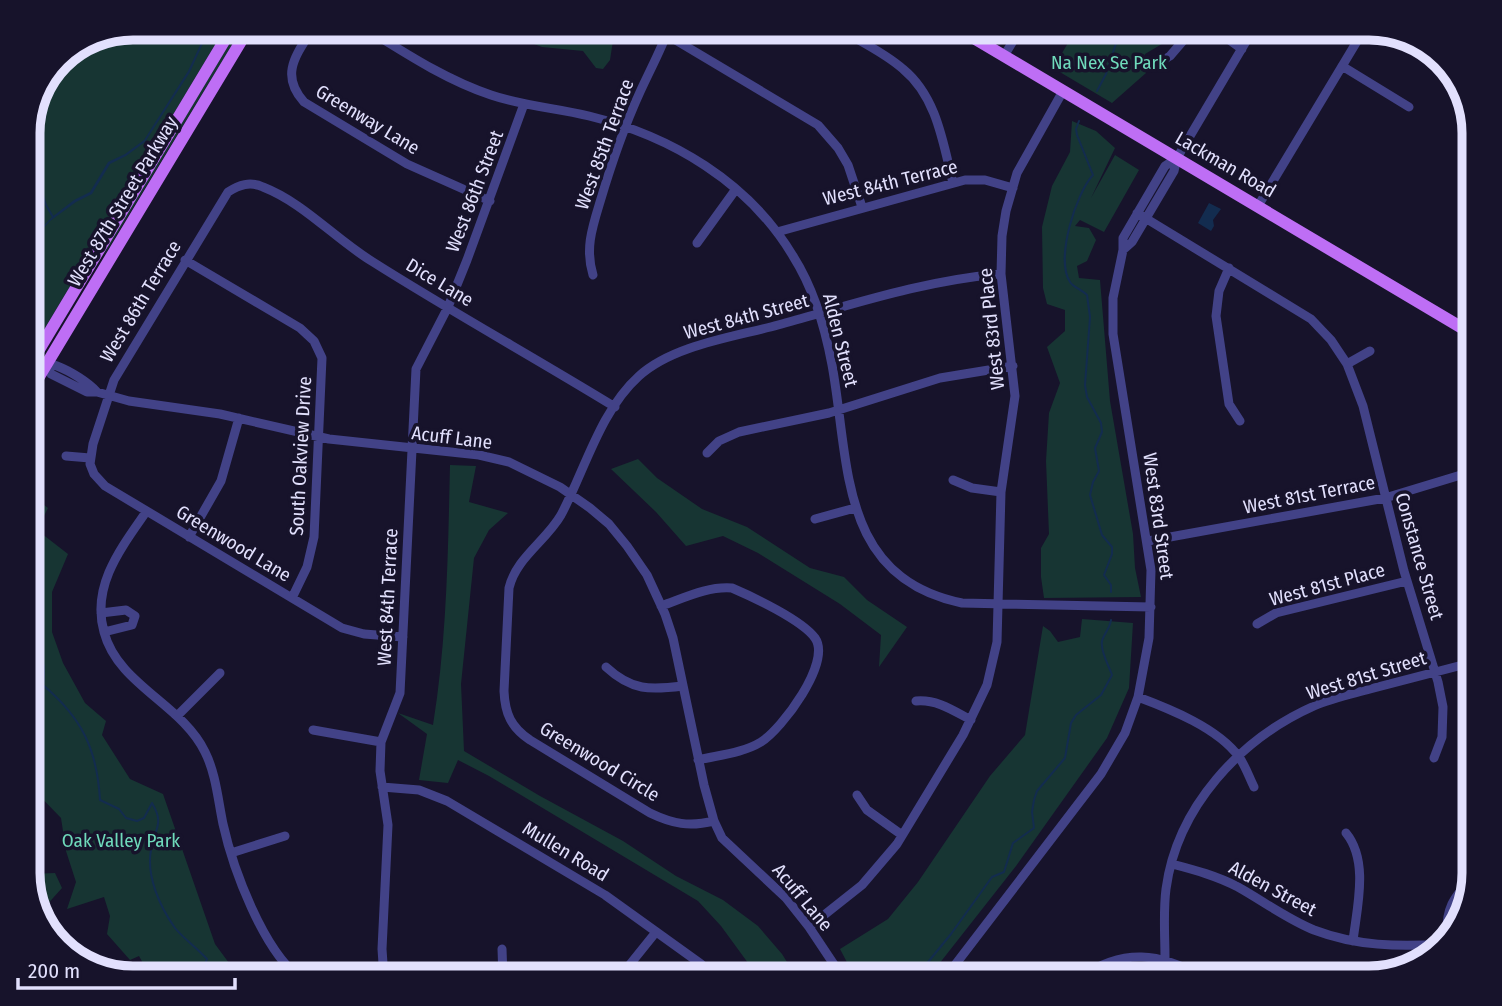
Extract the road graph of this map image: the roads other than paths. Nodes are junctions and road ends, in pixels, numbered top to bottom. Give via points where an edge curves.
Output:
1 (225, 40) edge
2 (242, 40) edge
3 (306, 40) edge
4 (385, 40) edge
5 (664, 40) edge
6 (682, 40) edge
7 (858, 40) edge
8 (977, 40) edge
9 (1014, 40) edge
10 (1184, 40) edge
11 (1230, 40) edge
12 (1247, 40) edge
13 (1357, 40) edge
14 (1242, 49) junction
15 (1004, 56) junction
16 (1160, 62) dead end
17 (1342, 66) junction
18 (1063, 91) junction
19 (523, 104) junction
20 (1409, 107) dead end
21 (626, 127) junction
22 (1177, 158) junction
23 (953, 183) junction
24 (250, 184) joint
25 (1013, 188) junction
26 (736, 189) junction
27 (489, 201) junction
28 (1258, 205) junction
29 (862, 207) junction
30 (1137, 213) junction
31 (1146, 219) junction
32 (777, 232) junction
33 (697, 243) dead end
34 (1123, 250) junction
35 (185, 260) junction
36 (1229, 268) junction
37 (1001, 274) junction
38 (593, 275) dead end
39 (448, 307) junction
40 (819, 314) junction
41 (1462, 328) edge
42 (40, 350) edge
43 (1370, 351) dead end
44 (40, 364) edge
45 (47, 364) junction
46 (1347, 364) junction
47 (1013, 366) junction
48 (40, 375) edge
49 (108, 395) junction
50 (615, 407) junction
51 (838, 410) junction
52 (239, 418) junction
53 (1240, 421) dead end
54 (320, 437) junction
55 (412, 449) junction
56 (707, 453) dead end
57 (65, 456) dead end
58 (90, 458) junction
59 (1462, 475) edge
60 (953, 480) dead end
61 (1001, 492) junction
62 (571, 494) junction
63 (1385, 498) junction
64 (855, 508) junction
65 (146, 512) junction
66 (815, 519) dead end
67 (189, 537) junction
68 (1148, 541) junction
69 (1407, 581) junction
70 (292, 598) junction
71 (999, 604) junction
72 (661, 606) junction
73 (1151, 607) junction
74 (101, 613) junction
75 (1257, 624) dead end
76 (104, 632) junction
77 (403, 637) junction
78 (1462, 665) edge
79 (606, 667) dead end
80 (1435, 672) junction
81 (220, 673) dead end
82 (683, 686) junction
83 (1138, 698) junction
84 (916, 701) dead end
85 (177, 716) junction
86 (971, 720) junction
87 (313, 730) dead end
88 (381, 742) junction
89 (1238, 756) junction
90 (1434, 758) dead end
91 (698, 760) junction
92 (382, 787) junction
93 (1254, 787) dead end
94 (857, 795) dead end
95 (714, 821) junction
96 (1346, 833) dead end
97 (285, 835) dead end
98 (902, 835) junction
99 (231, 853) junction
100 (1172, 864) junction
101 (1460, 892) edge
102 (1446, 925) edge
103 (809, 927) junction
104 (656, 932) junction
105 (1353, 941) junction
106 (1428, 945) edge
107 (502, 949) dead end
108 (1165, 959) junction
109 (285, 966) edge
110 (383, 966) edge
111 (503, 966) edge
112 (629, 966) edge
113 (704, 966) edge
114 (834, 966) edge
115 (954, 966) edge
116 (1101, 966) edge
117 (1179, 966) edge

1 - 42 main road, West 87th Street Parkway
2 - 45 main road, West 87th Street Parkway
3 - 27 street, Greenway Lane via 292,65 293,85 304,102 407,164
4 - 19 street, Alden Street via 446,76
5 - 21 street, West 85th Terrace
6 - 29 street via 818,125 848,165
7 - 23 street via 893,61 923,90
8 - 15 main road, Lackman Road
9 - 15 street
10 - 16 street
11 - 14 street
12 - 14 street, West 83rd Street
13 - 17 street
14 - 22 street, West 83rd Street
15 - 18 main road, Lackman Road
17 - 20 street
17 - 28 street
18 - 22 main road, Lackman Road
18 - 25 street, West 83rd Place via 1024,158
19 - 21 street, Alden Street
19 - 27 street, West 86th Street
21 - 26 street, Alden Street via 691,157
21 - 38 street, West 85th Terrace via 588,247
22 - 28 main road, Lackman Road
22 - 30 street, West 83rd Street via 1165,166
22 - 31 street, West 83rd Street
23 - 25 street, West 84th Terrace via 985,180
23 - 29 street, West 84th Terrace
24 - 35 street, West 86th Terrace via 236,186 221,199
24 - 39 street, Dice Lane via 301,209 363,256
25 - 37 street, West 83rd Place via 1002,236
26 - 32 street, Alden Street
26 - 33 street
27 - 39 street, West 86th Street
28 - 41 main road, Lackman Road
29 - 32 street, West 84th Terrace
30 - 31 street, Constance Street
30 - 34 street, West 83rd Street via 1123,238
31 - 34 street, West 83rd Street
31 - 36 street, Constance Street
32 - 40 street, Alden Street via 805,278
34 - 68 street, West 83rd Street via 1113,298 1113,334
35 - 49 street, West 86th Terrace
35 - 54 street, South Oakview Drive via 300,328 314,341 323,370
36 - 46 street, Constance Street via 1311,319
36 - 53 street via 1219,291 1216,316 1229,404
37 - 40 street, West 84th Street via 934,284
37 - 47 street, West 83rd Place
39 - 50 street, Dice Lane
39 - 55 street, West 86th Street via 416,369
40 - 50 street, West 84th Street via 666,358 638,377
40 - 51 street, Alden Street
43 - 46 street
44 - 45 street, Acuff Lane
45 - 48 main road, West 87th Street Parkway
45 - 49 street, Acuff Lane
46 - 63 street, Constance Street via 1363,406
47 - 51 street via 940,379
47 - 61 street, West 83rd Place via 1015,396
49 - 52 street, Acuff Lane
49 - 58 street, West 86th Terrace
50 - 62 street, West 84th Street
51 - 56 street via 728,436
51 - 64 street, Alden Street
52 - 54 street, Acuff Lane
52 - 67 street via 221,481
54 - 55 street, Acuff Lane
54 - 70 street, South Oakview Drive via 314,537 307,567
55 - 62 street, Acuff Lane via 509,462
55 - 77 street, West 84th Terrace
57 - 58 street
58 - 65 street, Greenwood Lane via 99,481
59 - 63 street, West 81st Terrace
60 - 61 street
61 - 71 street, West 83rd Place
62 - 72 street, Acuff Lane via 627,546
62 - 95 street, Greenwood Circle via 510,583 504,691 510,720 530,740 650,813 682,825
63 - 68 street, West 81st Terrace
63 - 69 street, Constance Street
64 - 66 street
64 - 71 street, Alden Street via 887,564 918,588 962,603
65 - 67 street, Greenwood Lane
65 - 74 street via 110,569 101,592
67 - 70 street, Greenwood Lane
68 - 73 street, West 83rd Street
69 - 75 street, West 81st Place via 1276,613
69 - 80 street, Constance Street
70 - 77 street, Greenwood Lane via 348,630
71 - 73 street, Alden Street
71 - 86 street, West 83rd Place via 992,667
72 - 82 street, Acuff Lane
72 - 91 street via 708,589 732,588 801,625 823,647 811,679 772,734 744,749
73 - 83 street, West 83rd Street
74 - 76 street
74 - 76 street via 126,610 135,615 132,625
76 - 85 street via 125,670
77 - 88 street, West 84th Terrace via 400,693
78 - 80 street, West 81st Street
79 - 82 street via 635,687
80 - 89 street, West 81st Street via 1314,706
80 - 90 street, Constance Street via 1443,707 1442,737
81 - 85 street
82 - 91 street, Acuff Lane
83 - 89 street via 1207,729
83 - 115 street, West 83rd Street via 1125,733 1101,774
84 - 86 street via 934,702
85 - 99 street via 191,729 209,761
86 - 98 street, West 83rd Place
87 - 88 street
88 - 92 street, West 84th Terrace
89 - 93 street
89 - 100 street, West 81st Street via 1198,802
91 - 95 street, Acuff Lane
92 - 104 street, Mullen Road via 419,790 447,800 605,895
92 - 110 street, West 84th Terrace via 388,825
94 - 98 street via 867,810
95 - 103 street, Acuff Lane via 722,838 775,886
96 - 105 street via 1359,863
97 - 99 street
98 - 103 street, West 83rd Place via 862,885
99 - 109 street via 253,909
100 - 105 street, Alden Street via 1219,878 1293,920
100 - 108 street, West 81st Street via 1165,906
101 - 102 street via 1452,901
103 - 114 street, Acuff Lane
104 - 112 street
104 - 113 street, Mullen Road
105 - 106 street, Alden Street
107 - 111 street
108 - 116 street via 1135,957
108 - 117 street

